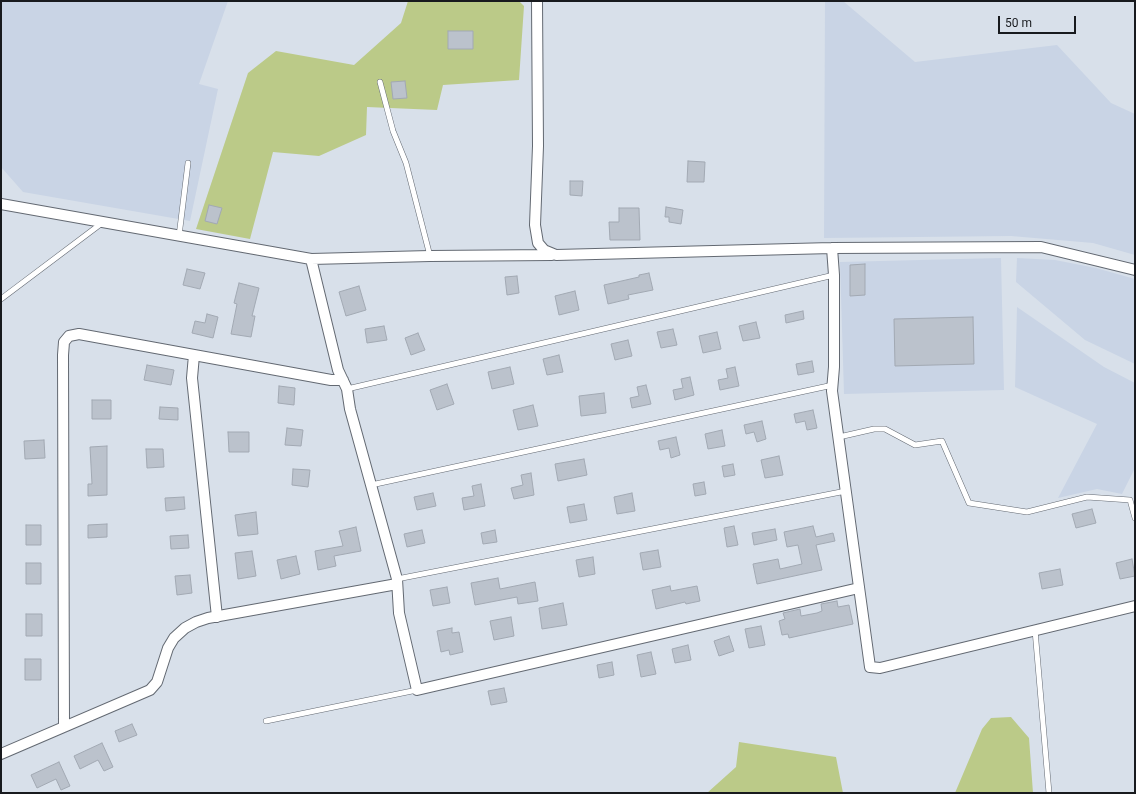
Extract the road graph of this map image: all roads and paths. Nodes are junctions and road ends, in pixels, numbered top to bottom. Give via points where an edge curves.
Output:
1 (537, 1) edge
2 (380, 82) dead end
3 (188, 163) dead end
4 (1, 204) edge
5 (103, 222) junction
6 (179, 236) junction
7 (832, 248) junction
8 (556, 255) junction
9 (430, 256) junction
10 (311, 259) junction
11 (1135, 270) edge
12 (834, 275) junction
13 (1, 299) edge
14 (194, 355) junction
15 (345, 384) junction
16 (833, 385) junction
17 (839, 437) junction
18 (371, 485) junction
19 (846, 491) junction
20 (1135, 518) edge
21 (397, 581) junction
22 (859, 588) junction
23 (1135, 606) edge
24 (217, 617) junction
25 (1035, 630) junction
26 (417, 690) junction
27 (266, 721) dead end
28 (64, 727) junction
29 (1, 754) edge
30 (1049, 793) edge

1 - 8 street via 538,146 535,225 538,243 544,250
2 - 9 lane via 393,132 406,163
3 - 6 lane
4 - 5 street
5 - 6 street
5 - 13 lane
6 - 10 street
7 - 8 street
7 - 11 street via 1041,247
7 - 12 street
8 - 9 street
9 - 10 street
10 - 15 street via 338,370
12 - 15 lane
12 - 16 street
14 - 15 street
14 - 24 street via 192,378
14 - 28 street via 79,334 69,336 64,342
15 - 18 street
16 - 17 street
16 - 18 lane
17 - 19 street
17 - 20 lane via 885,429 915,444 942,441 969,503 1027,512 1087,497 1130,500
18 - 21 street
19 - 21 lane
19 - 22 street
21 - 24 street
21 - 26 street via 399,613
22 - 25 street via 870,667 880,668
22 - 26 street
23 - 25 street
24 - 28 street via 196,622 174,638 157,682 150,690
25 - 30 lane
26 - 27 lane
28 - 29 street

